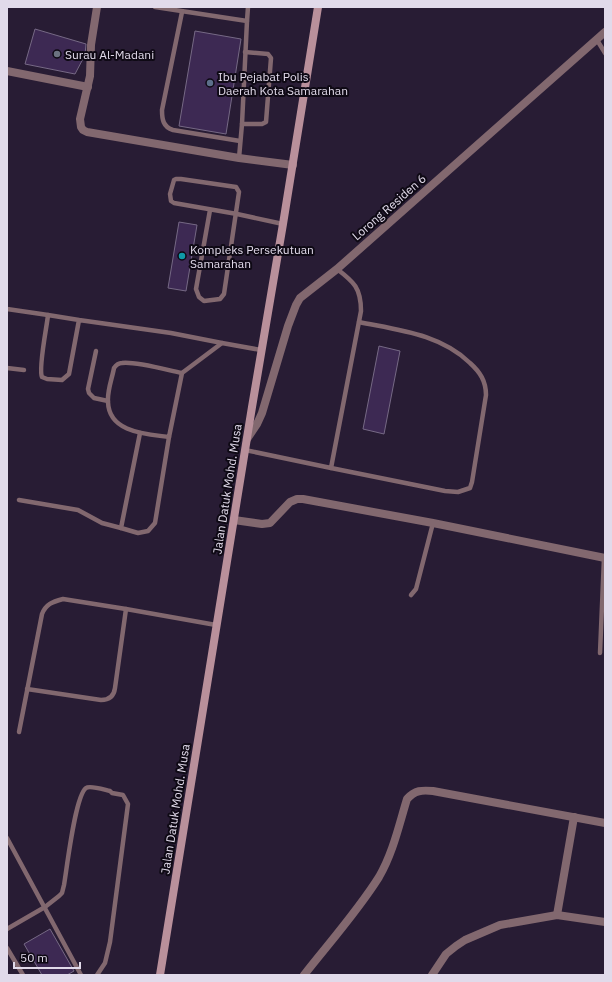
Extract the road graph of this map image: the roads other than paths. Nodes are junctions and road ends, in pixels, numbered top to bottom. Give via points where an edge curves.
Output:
1 (97, 7) edge
2 (155, 7) edge
3 (248, 7) edge
4 (318, 7) edge
5 (182, 12) junction
6 (247, 21) junction
7 (605, 32) edge
8 (597, 40) junction
9 (245, 52) junction
10 (605, 53) edge
11 (7, 71) edge
12 (88, 87) junction
13 (242, 124) junction
14 (240, 141) junction
15 (239, 158) junction
16 (293, 165) junction
17 (210, 210) junction
18 (237, 214) junction
19 (284, 224) junction
20 (337, 269) junction
21 (7, 309) edge
22 (48, 315) junction
23 (79, 320) junction
24 (359, 322) junction
25 (222, 343) junction
26 (261, 350) junction
27 (96, 351) dead end
28 (7, 368) edge
29 (24, 370) dead end
30 (182, 373) junction
31 (108, 401) junction
32 (140, 433) junction
33 (170, 437) junction
34 (247, 439) junction
35 (245, 450) junction
36 (331, 468) junction
37 (18, 500) dead end
38 (234, 520) junction
39 (433, 523) junction
40 (121, 528) junction
41 (604, 558) edge
42 (411, 595) dead end
43 (126, 609) junction
44 (216, 625) junction
45 (600, 654) dead end
46 (27, 689) junction
47 (19, 732) dead end
48 (574, 817) junction
49 (605, 824) edge
50 (7, 838) edge
51 (45, 907) junction
52 (557, 915) junction
53 (605, 922) edge
54 (7, 929) edge
55 (7, 948) edge
56 (23, 975) edge
57 (81, 975) edge
58 (97, 975) edge
59 (160, 975) edge
60 (304, 975) edge
61 (432, 975) edge

1 - 12 street
2 - 5 lane
3 - 6 lane
4 - 16 main road, Jalan Datuk Mohd. Musa
5 - 6 lane
5 - 14 lane via 162,110 166,127
6 - 9 lane
7 - 8 street, Lorong Residen 6
8 - 10 lane
8 - 20 street, Lorong Residen 6
9 - 13 lane
9 - 13 lane via 268,54 271,58 266,122
11 - 12 street
12 - 15 street via 80,118 81,127 86,132
13 - 14 lane
14 - 15 lane
15 - 16 street
16 - 19 main road, Jalan Datuk Mohd. Musa
17 - 18 lane
17 - 18 lane via 171,201 174,180 236,187 239,194
17 - 18 lane via 196,286 197,294 204,301 220,299 224,294
18 - 19 lane
19 - 26 main road, Jalan Datuk Mohd. Musa
20 - 24 lane via 350,279 359,292
20 - 34 street, Lorong Residen 6 via 300,298 296,305 262,413
21 - 22 lane
22 - 23 lane
22 - 23 lane via 41,374 47,379 62,380 69,374
23 - 25 lane
24 - 36 lane
24 - 36 lane via 431,338 458,352 480,372 486,395 472,482 470,488 457,492
25 - 26 lane
25 - 30 lane
26 - 34 main road, Jalan Datuk Mohd. Musa
27 - 31 lane via 88,389 94,398
28 - 29 lane
30 - 31 lane via 119,363 114,368
30 - 33 lane
31 - 32 lane via 111,414 119,424
32 - 33 lane
32 - 40 lane
33 - 40 lane via 155,523 148,531 138,533
34 - 35 main road, Jalan Datuk Mohd. Musa
35 - 36 lane
35 - 38 main road, Jalan Datuk Mohd. Musa
37 - 40 lane via 78,510 102,523
38 - 39 street via 262,524 270,522 290,502 303,499
38 - 44 main road, Jalan Datuk Mohd. Musa
39 - 41 street
39 - 42 lane via 416,589
41 - 45 lane
43 - 44 lane
43 - 46 lane via 62,599 48,604 42,614
43 - 46 lane via 112,697 101,700
44 - 59 main road, Jalan Datuk Mohd. Musa
46 - 47 lane
48 - 49 street
48 - 52 street
48 - 60 street via 433,791 417,791 407,799 393,846 379,876
50 - 51 lane
51 - 54 lane
51 - 57 lane
51 - 58 lane via 59,896 63,889 77,809 83,792 89,787 123,795 128,804 110,942 105,963
52 - 53 street
52 - 61 street via 500,925 465,940 446,954
55 - 56 lane

